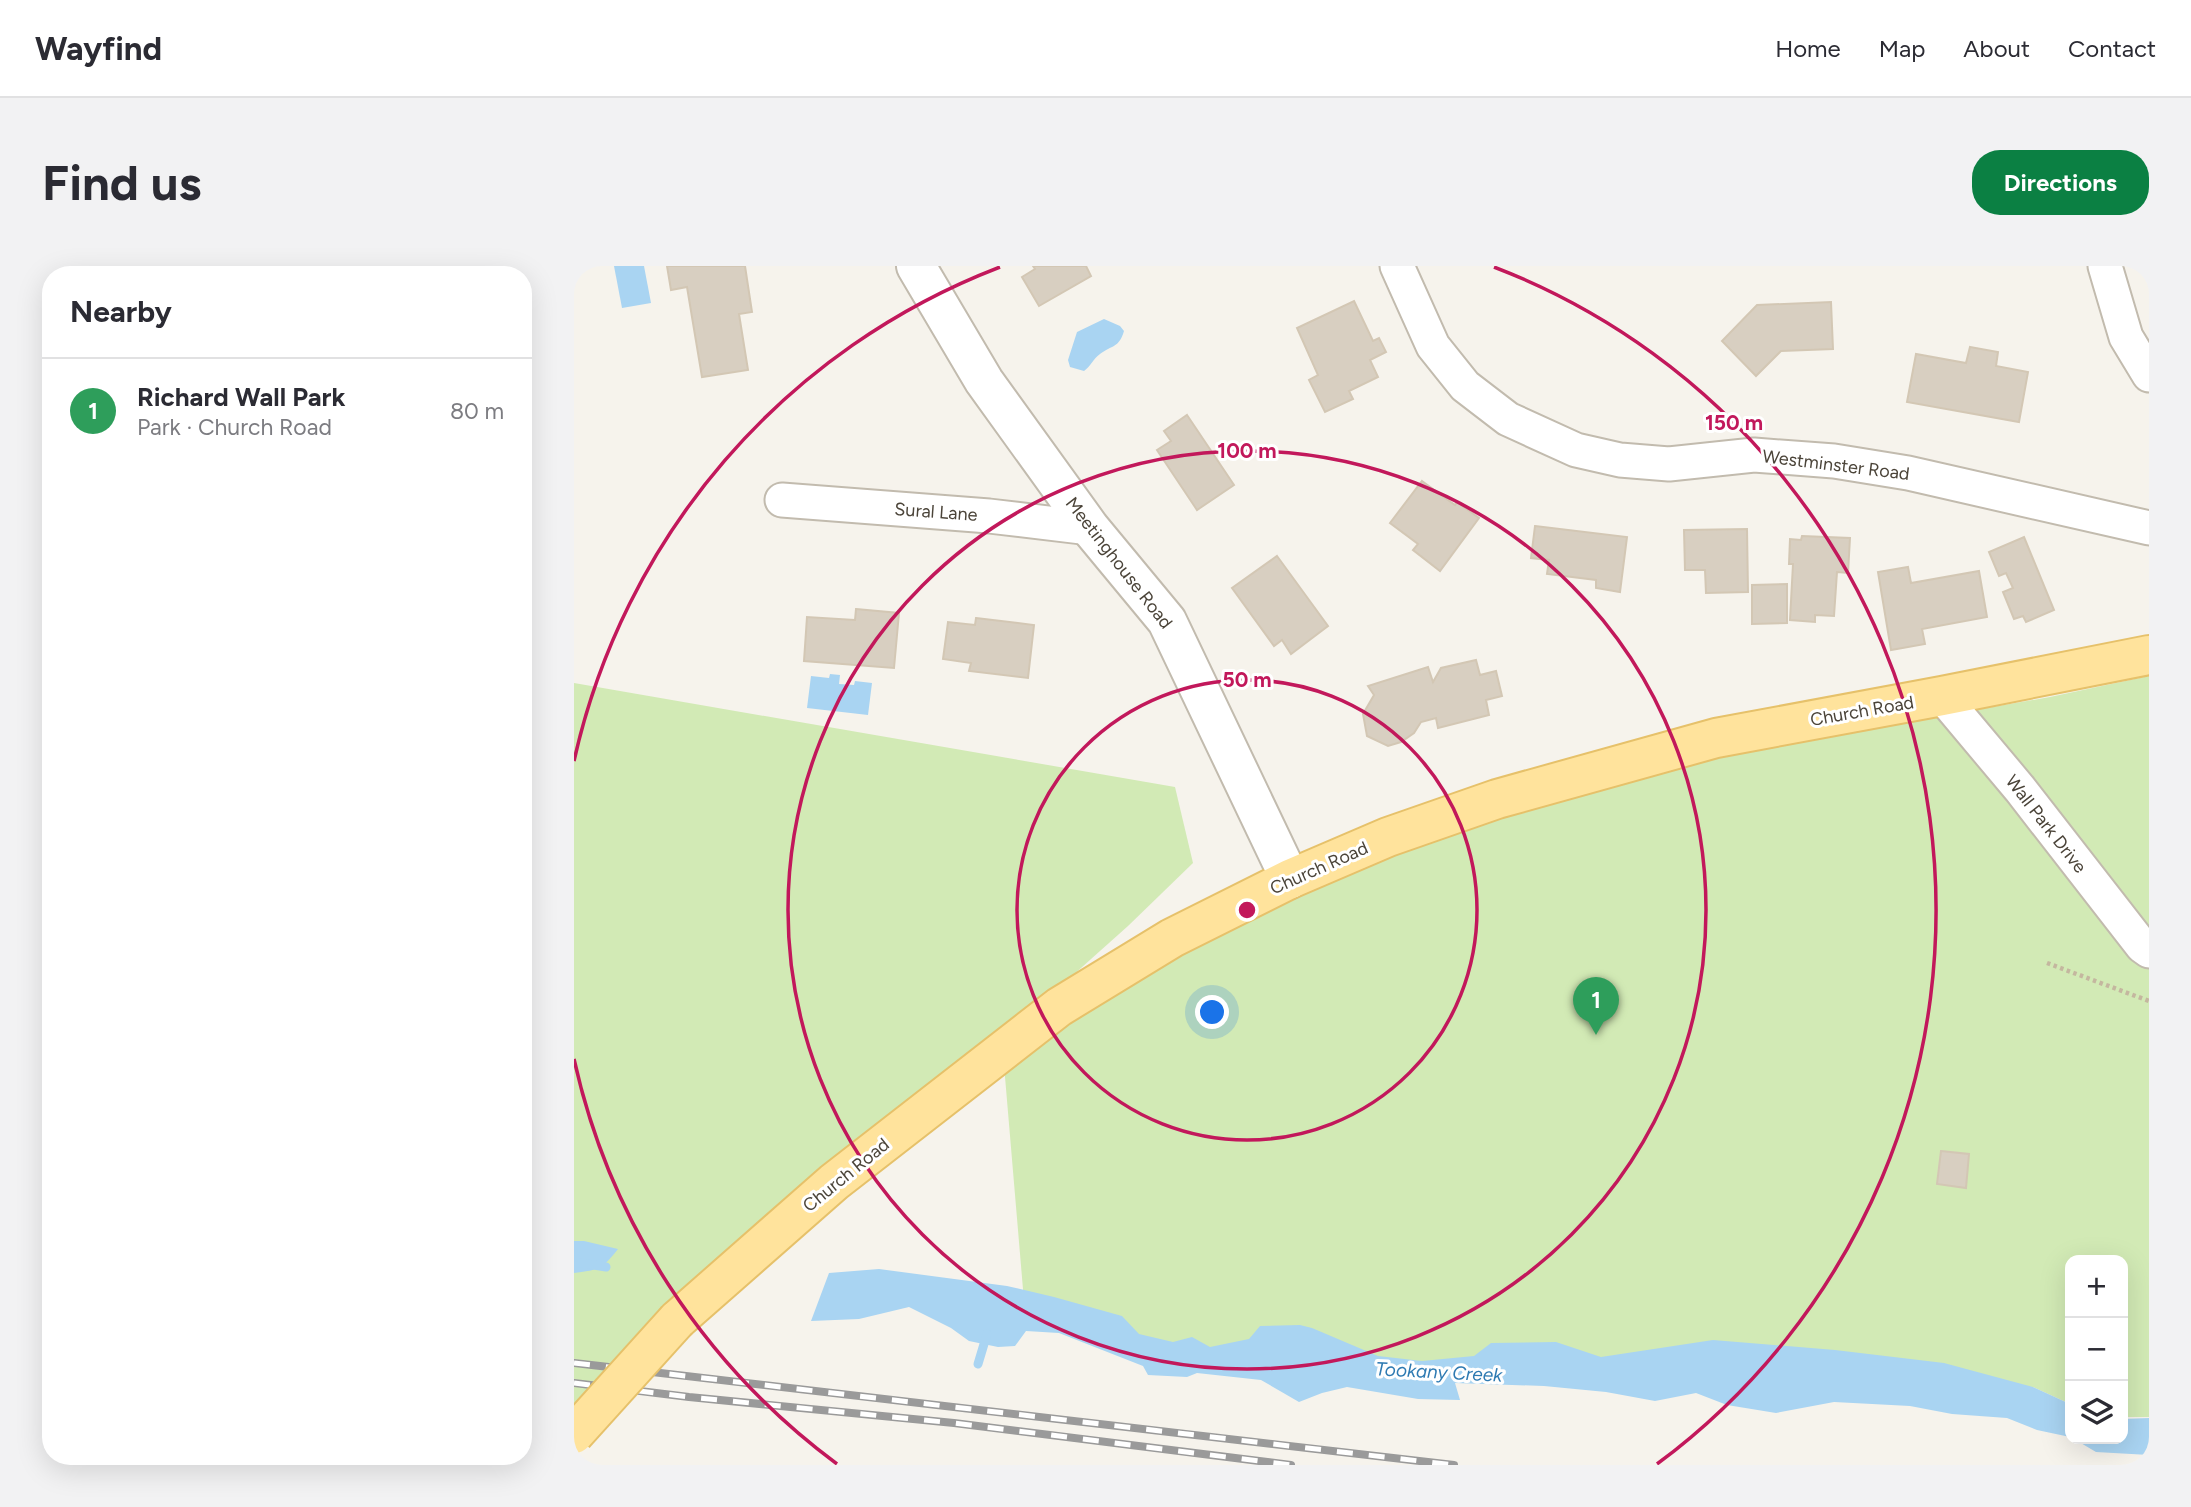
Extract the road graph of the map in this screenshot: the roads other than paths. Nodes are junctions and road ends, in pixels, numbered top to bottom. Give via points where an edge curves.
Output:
1 (916, 266) edge
2 (1397, 266) edge
3 (2105, 266) edge
4 (2149, 375) edge
5 (782, 500) dead end
6 (1090, 528) junction
7 (2149, 528) edge
8 (2149, 654) edge
9 (1942, 696) junction
10 (1290, 879) junction
11 (2149, 951) edge
12 (574, 1434) edge

1 - 6 street, Meetinghouse Road via 984,382
2 - 7 street, Westminster Road via 1433,346 1465,386 1508,418 1576,450 1669,464 1754,455 1835,461
3 - 4 street via 2126,337
5 - 6 street, Sural Lane
6 - 10 street, Meetinghouse Road via 1167,621
8 - 9 main road, Church Road
9 - 10 main road, Church Road via 1716,738 1497,799 1388,837
9 - 11 street, Wall Park Drive
10 - 12 main road, Church Road, bridge via 1172,938 1059,1007 834,1182 677,1320

